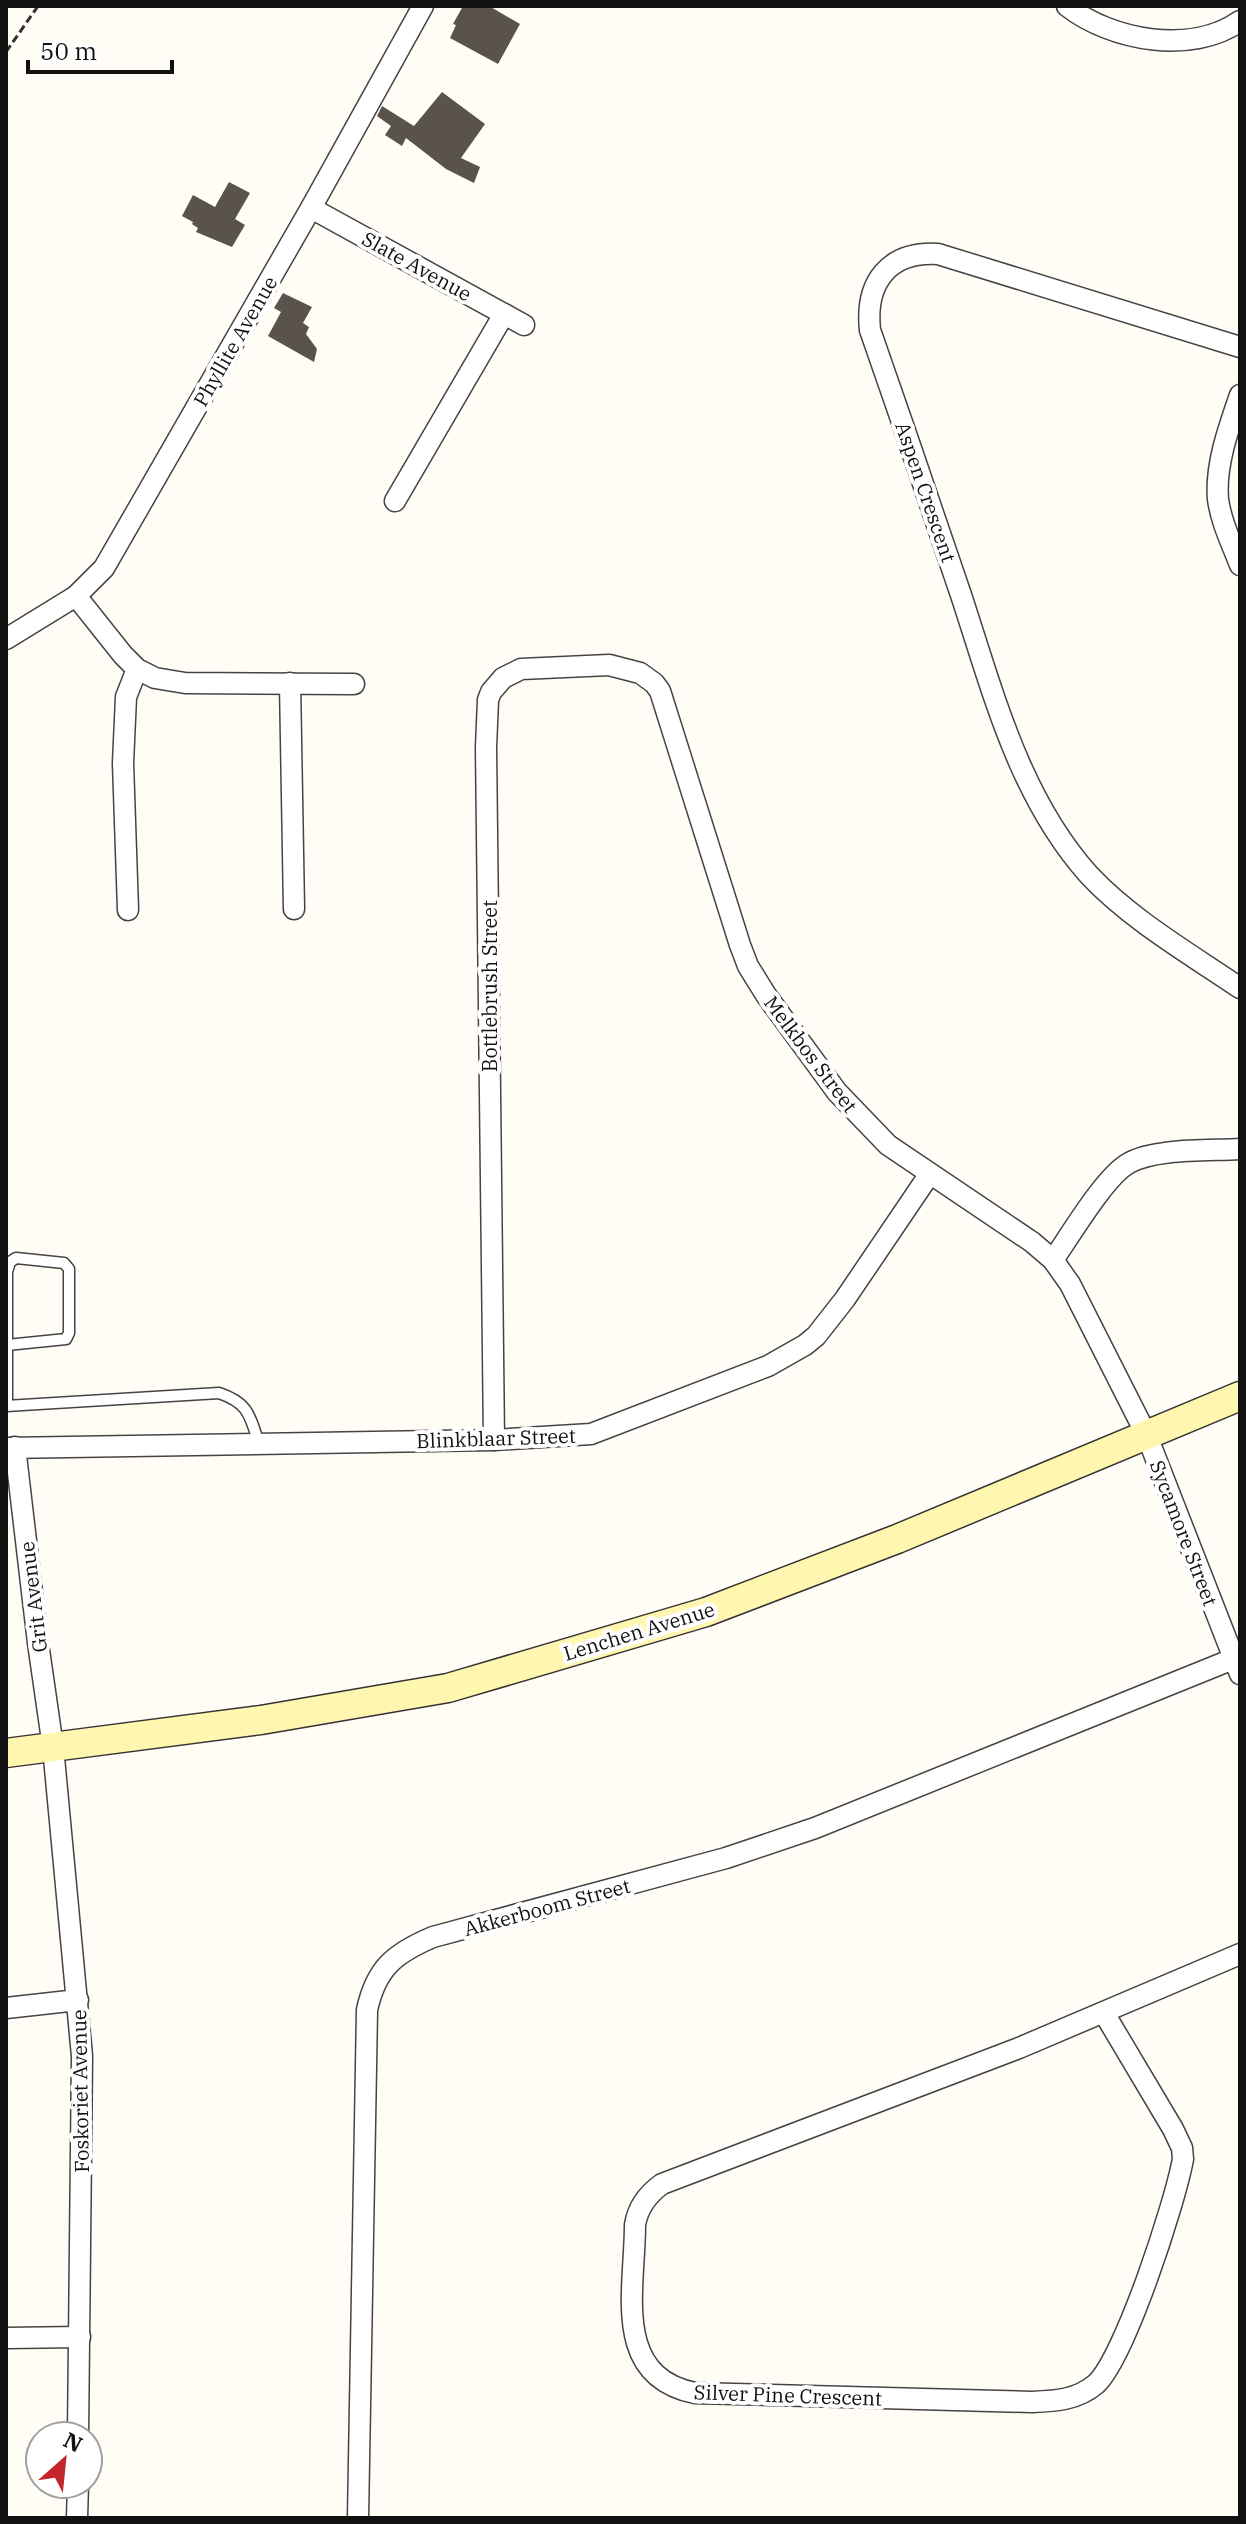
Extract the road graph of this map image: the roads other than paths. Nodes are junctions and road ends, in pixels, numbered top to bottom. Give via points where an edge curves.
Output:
1 (423, 6) edge
2 (1067, 6) edge
3 (1240, 21) edge
4 (311, 208) junction
5 (504, 314) junction
6 (524, 325) dead end
7 (1240, 347) edge
8 (1240, 395) edge
9 (395, 501) dead end
10 (1240, 565) edge
11 (76, 596) junction
12 (6, 639) edge
13 (137, 669) junction
14 (640, 673) joint
15 (290, 683) junction
16 (354, 684) dead end
17 (294, 909) dead end
18 (128, 910) dead end
19 (1240, 988) edge
20 (1240, 1149) edge
21 (929, 1175) junction
22 (1053, 1260) junction
23 (7, 1345) edge
24 (1240, 1396) edge
25 (7, 1406) edge
26 (1147, 1436) junction
27 (494, 1440) junction
28 (259, 1444) junction
29 (10, 1448) edge
30 (1236, 1667) edge
31 (53, 1747) junction
32 (6, 1753) edge
33 (1240, 1954) edge
34 (78, 2000) junction
35 (6, 2008) edge
36 (1104, 2013) junction
37 (80, 2337) junction
38 (6, 2338) edge
39 (78, 2420) edge
40 (358, 2518) edge

1 - 4 street, Phyllite Avenue
2 - 3 street via 1108,28 1155,38 1213,36
4 - 5 street, Slate Avenue
4 - 11 street, Phyllite Avenue via 117,547
5 - 6 street, Slate Avenue
5 - 9 street
7 - 19 street, Aspen Crescent via 938,254 912,255 885,271 868,308 870,330 988,676 1046,819 1091,877
8 - 10 street via 1218,485 1223,522
11 - 12 street, Phyllite Avenue
11 - 13 street
13 - 15 street via 175,682
13 - 18 street via 126,697 124,750
14 - 21 street, Melkbos Street via 654,683 665,706 705,840 755,978 837,1092 888,1145
14 - 27 street, Bottlebrush Street via 609,665 521,669 497,682 488,700
15 - 16 street
15 - 17 street
20 - 22 street via 1168,1154 1129,1163
21 - 22 street, Melkbos Street
21 - 27 street, Blinkblaar Street via 827,1324 798,1350 591,1434
22 - 26 street, Melkbos Street
23 - 23 lane via 10,1262 16,1258 64,1263 69,1269 66,1339
23 - 25 lane
24 - 26 main road, Lenchen Avenue
25 - 28 lane via 219,1393 236,1398 249,1411
26 - 30 street, Sycamore Street
26 - 31 main road, Lenchen Avenue via 706,1612 448,1688 261,1720
27 - 28 street, Blinkblaar Street
28 - 29 street, Blinkblaar Street
29 - 31 street, Grit Avenue
30 - 40 street, Akkerboom Street via 815,1828 726,1858 433,1937 390,1962 367,2010
31 - 32 main road, Lenchen Avenue
31 - 34 street, Foskoriet Avenue
33 - 36 street, Silver Pine Crescent
34 - 35 street
34 - 37 street, Foskoriet Avenue via 84,2086
36 - 36 street, Silver Pine Crescent via 657,2187 635,2225 634,2335 648,2368 668,2385 695,2393 1032,2402 1073,2398 1095,2384 1115,2358 1183,2159 1173,2129
37 - 38 street
37 - 39 street, Foskoriet Avenue

